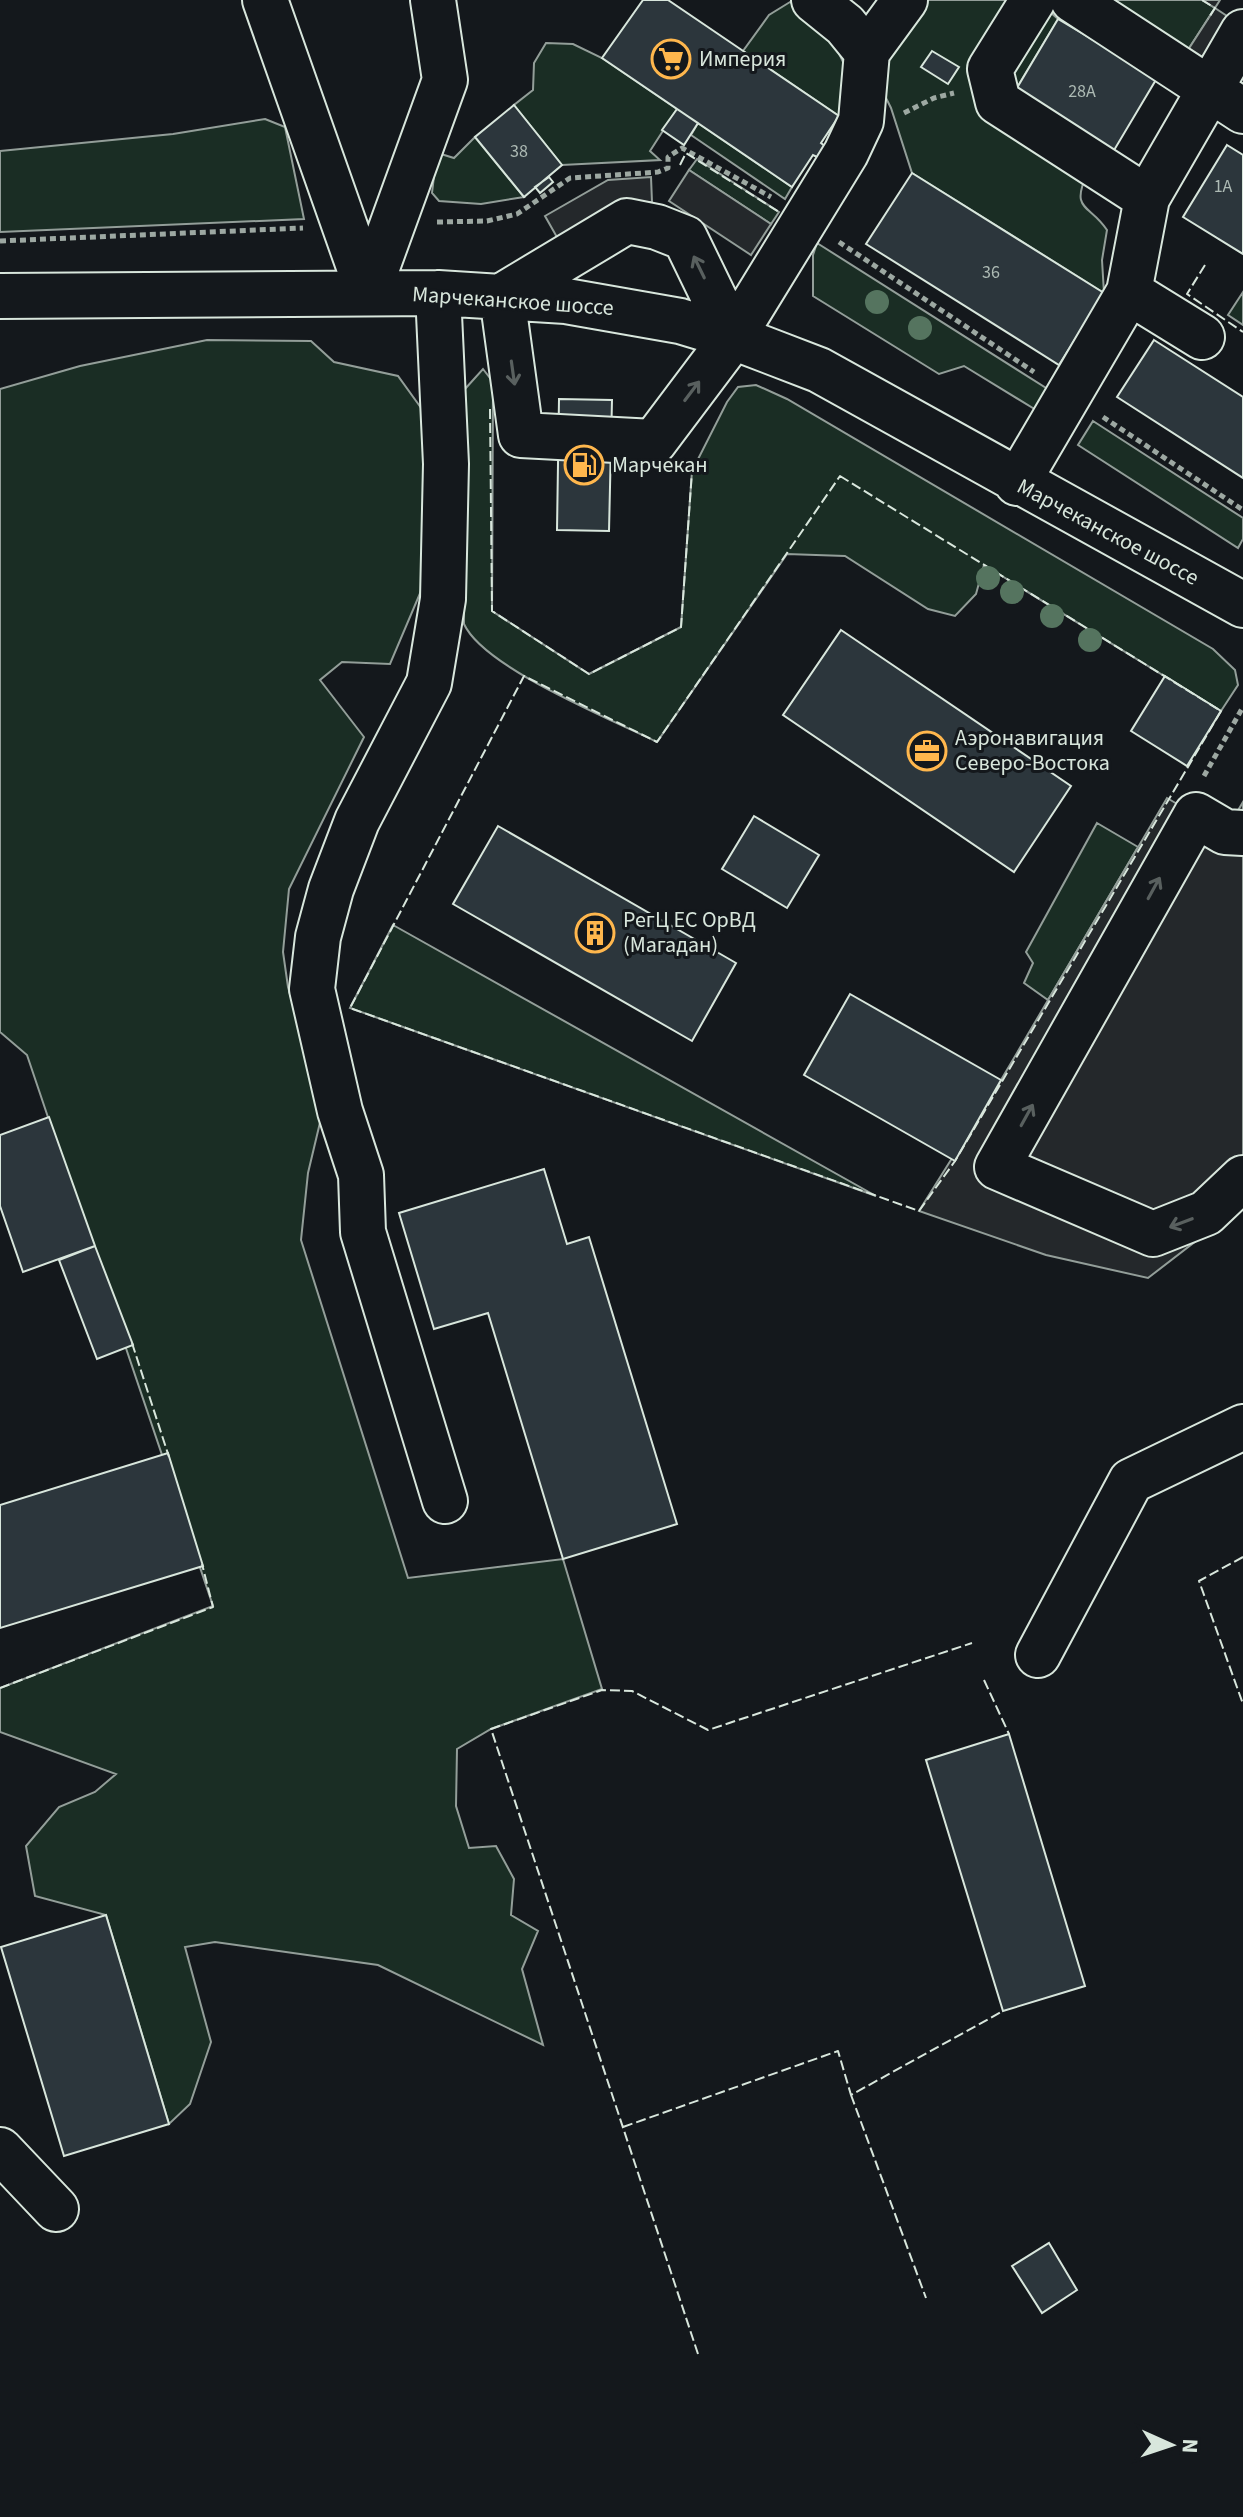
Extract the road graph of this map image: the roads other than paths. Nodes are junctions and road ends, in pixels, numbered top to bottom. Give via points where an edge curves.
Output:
1 (265, 0) edge
2 (433, 0) edge
3 (814, 0) edge
4 (905, 0) edge
5 (1033, 0) edge
6 (1073, 0) edge
7 (1243, 32) edge
8 (867, 52) junction
9 (1226, 101) edge
10 (1147, 198) junction
11 (368, 292) junction
12 (1129, 292) junction
13 (438, 293) junction
14 (0, 296) edge
15 (502, 296) junction
16 (733, 337) junction
17 (1202, 337) dead end
18 (1017, 483) junction
19 (1243, 605) edge
20 (1243, 833) edge
21 (1243, 1178) edge
22 (1243, 1427) edge
23 (445, 1501) dead end
24 (1038, 1655) dead end
25 (0, 2150) edge
26 (56, 2209) dead end

1 - 11 street
2 - 11 street via 445,80
3 - 8 street
4 - 8 street
5 - 10 street via 990,69 998,102
6 - 9 street
7 - 9 street
8 - 16 street via 864,107 856,134
9 - 10 street
10 - 12 street
11 - 13 street, Марчеканское шоссе
11 - 14 street, Марчеканское шоссе
12 - 17 street
12 - 18 street
13 - 15 street, Марчеканское шоссе
13 - 23 street via 446,464 443,599 429,683 357,821 318,937 312,989 340,1111 361,1175 363,1232
15 - 16 street, Марчеканское шоссе via 624,309
16 -> 15 street via 685,238 627,221
15 -> 16 street via 521,435 654,442
16 - 18 street, Марчеканское шоссе via 819,370
18 - 19 street, Марчеканское шоссе
21 -> 20 street via 1206,1213 1153,1234 997,1167 1196,815 1225,832
22 - 24 street via 1131,1481
25 - 26 street

